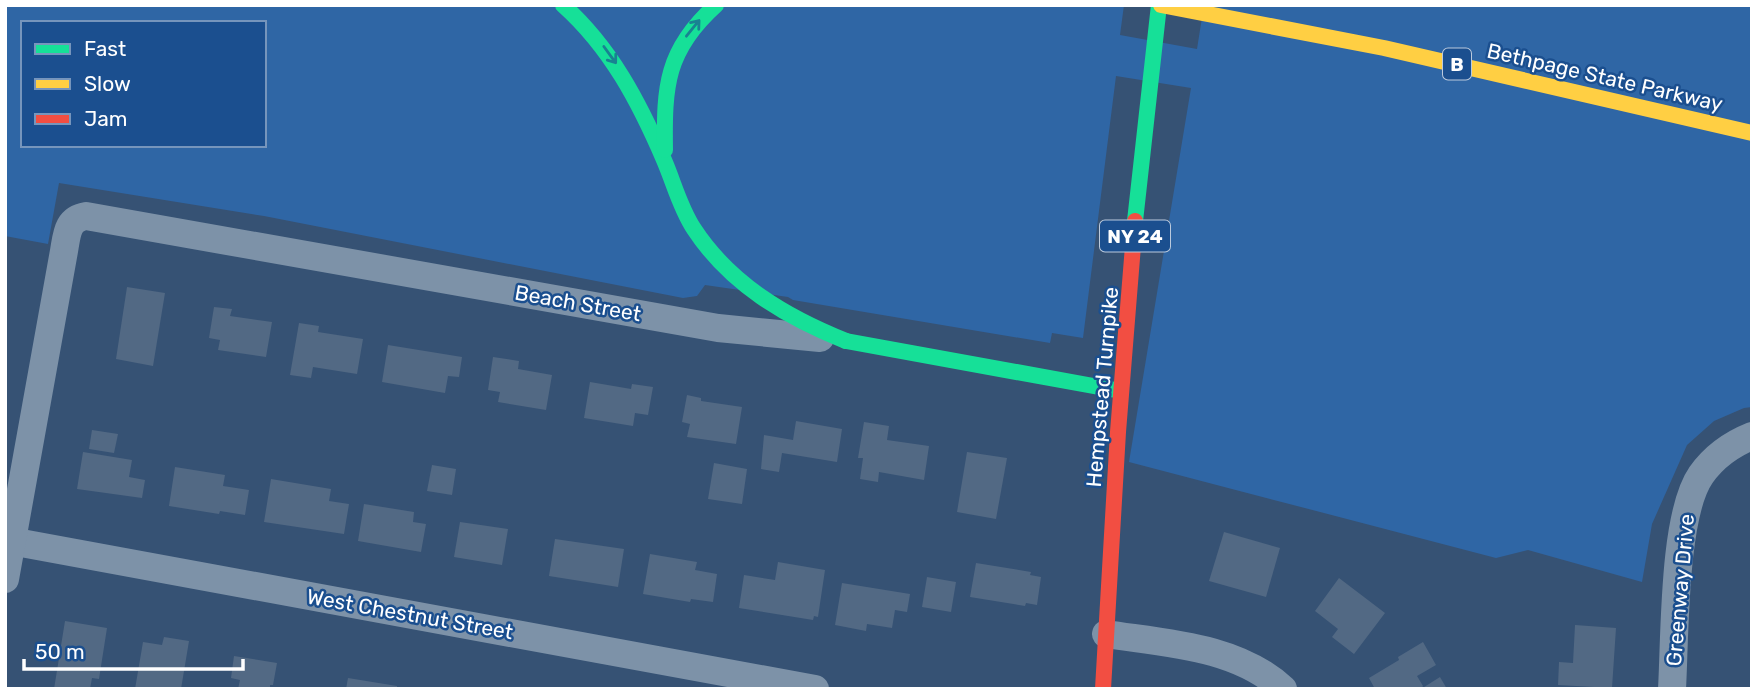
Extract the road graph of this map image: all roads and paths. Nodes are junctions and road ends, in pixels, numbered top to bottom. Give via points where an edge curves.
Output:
1 (563, 5) edge
2 (716, 5) edge
3 (1160, 5) edge
4 (1752, 133) edge
5 (665, 162) junction
6 (846, 341) junction
7 (1121, 391) junction
8 (1752, 436) edge
9 (9, 540) edge
10 (5, 579) edge
11 (1105, 634) junction
12 (815, 689) edge
13 (1103, 689) edge
14 (1283, 689) edge
15 (1672, 689) edge

1 -> 5 main road via 620,69
5 -> 2 main road via 664,101 671,64 689,31
3 - 4 main road, Bethpage State Parkway / B via 1444,61
3 - 7 main road, Hempstead Turnpike / NY 24
5 - 6 main road via 694,229 726,267 766,303
6 - 7 main road, Beach Street
6 - 9 street, Beach Street via 718,328 77,218 69,225
7 - 11 main road, Hempstead Turnpike / NY 24
8 - 15 street, Greenway Drive via 1732,445 1701,475 1687,504
9 - 10 street
9 - 12 street, West Chestnut Street
11 - 13 main road, Hempstead Turnpike / NY 24
11 - 14 street via 1194,648 1248,664

